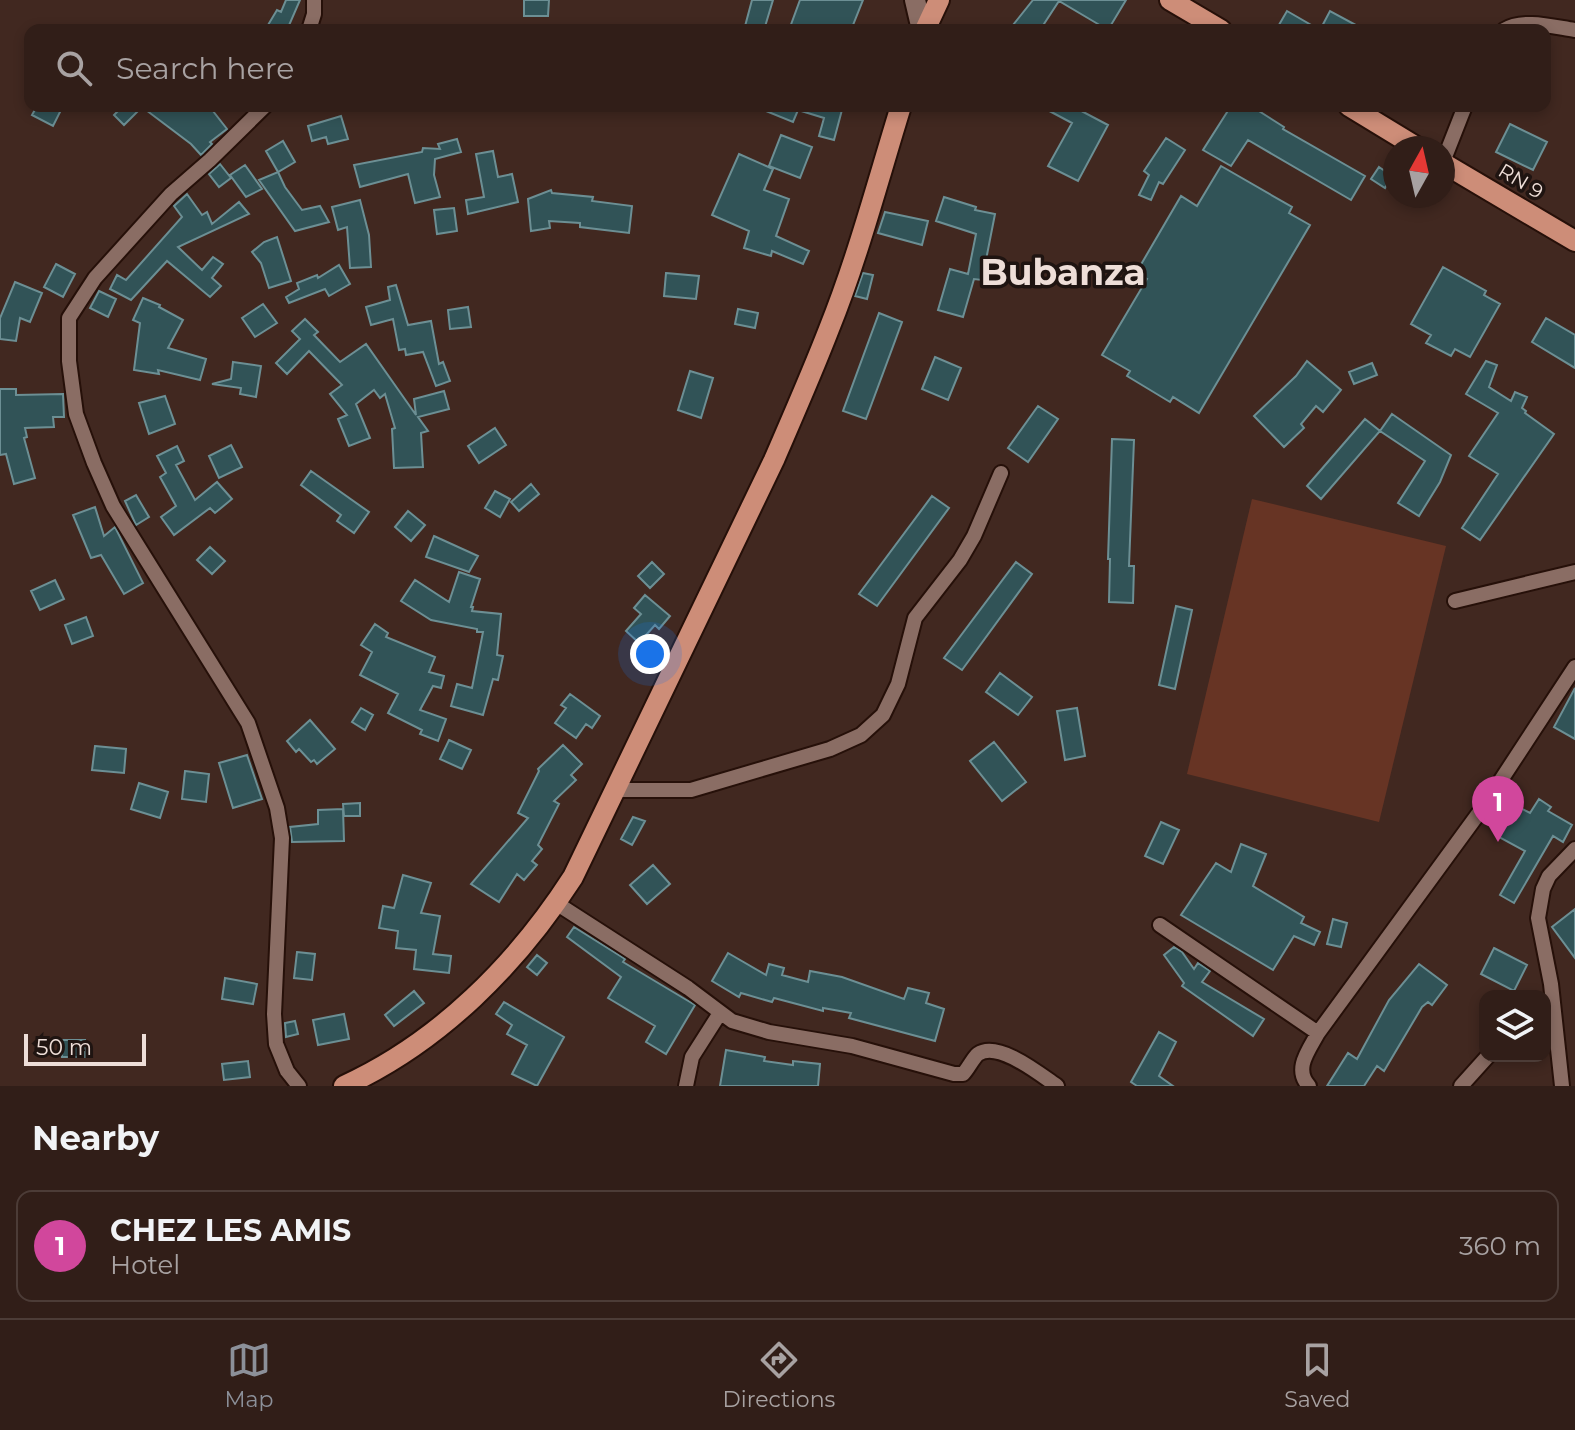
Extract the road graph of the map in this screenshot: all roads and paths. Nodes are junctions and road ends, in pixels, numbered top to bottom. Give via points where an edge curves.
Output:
1 (314, 0) edge
2 (915, 0) edge
3 (939, 0) edge
4 (1170, 0) edge
5 (311, 24) edge
6 (921, 24) edge
7 (926, 24) edge
8 (1211, 24) edge
9 (1551, 27) edge
10 (1575, 30) edge
11 (259, 112) edge
12 (899, 112) edge
13 (1359, 112) edge
14 (1463, 112) edge
15 (1398, 136) edge
16 (1453, 136) edge
17 (1455, 170) edge
18 (1575, 241) edge
19 (1001, 473) dead end
20 (1575, 572) edge
21 (1455, 601) dead end
22 (1575, 667) edge
23 (617, 790) junction
24 (1575, 849) edge
25 (556, 903) junction
26 (1160, 925) dead end
27 (1551, 984) junction
28 (1546, 990) edge
29 (720, 1013) junction
30 (1318, 1033) junction
31 (1483, 1062) edge
32 (351, 1085) edge
33 (299, 1086) edge
34 (686, 1086) edge
35 (1057, 1086) edge
36 (1309, 1086) edge
37 (1461, 1086) edge
38 (1562, 1086) edge

1 - 5 street
2 - 6 main road
3 - 7 main road
4 - 8 main road
9 - 10 street
11 - 33 street via 171,194 95,278 69,318 69,361 76,414 113,506 248,723 277,808 282,853 276,1044
12 - 23 main road via 830,328 774,460
13 - 15 main road
14 - 16 street
17 - 18 main road, RN 9 / RN 9
19 - 23 street via 960,560 915,618 898,684 883,715 861,735 691,790
20 - 21 street
22 - 30 street via 1484,806
23 - 25 main road
24 - 27 street via 1549,876 1539,902
25 - 29 street
25 - 32 main road via 510,962 464,1007
26 - 30 street
27 - 28 street
27 - 38 street
29 - 34 street via 692,1057
29 - 35 street via 769,1032 852,1046 954,1074 963,1074 978,1054 999,1052
30 - 36 street via 1301,1072
31 - 37 street

